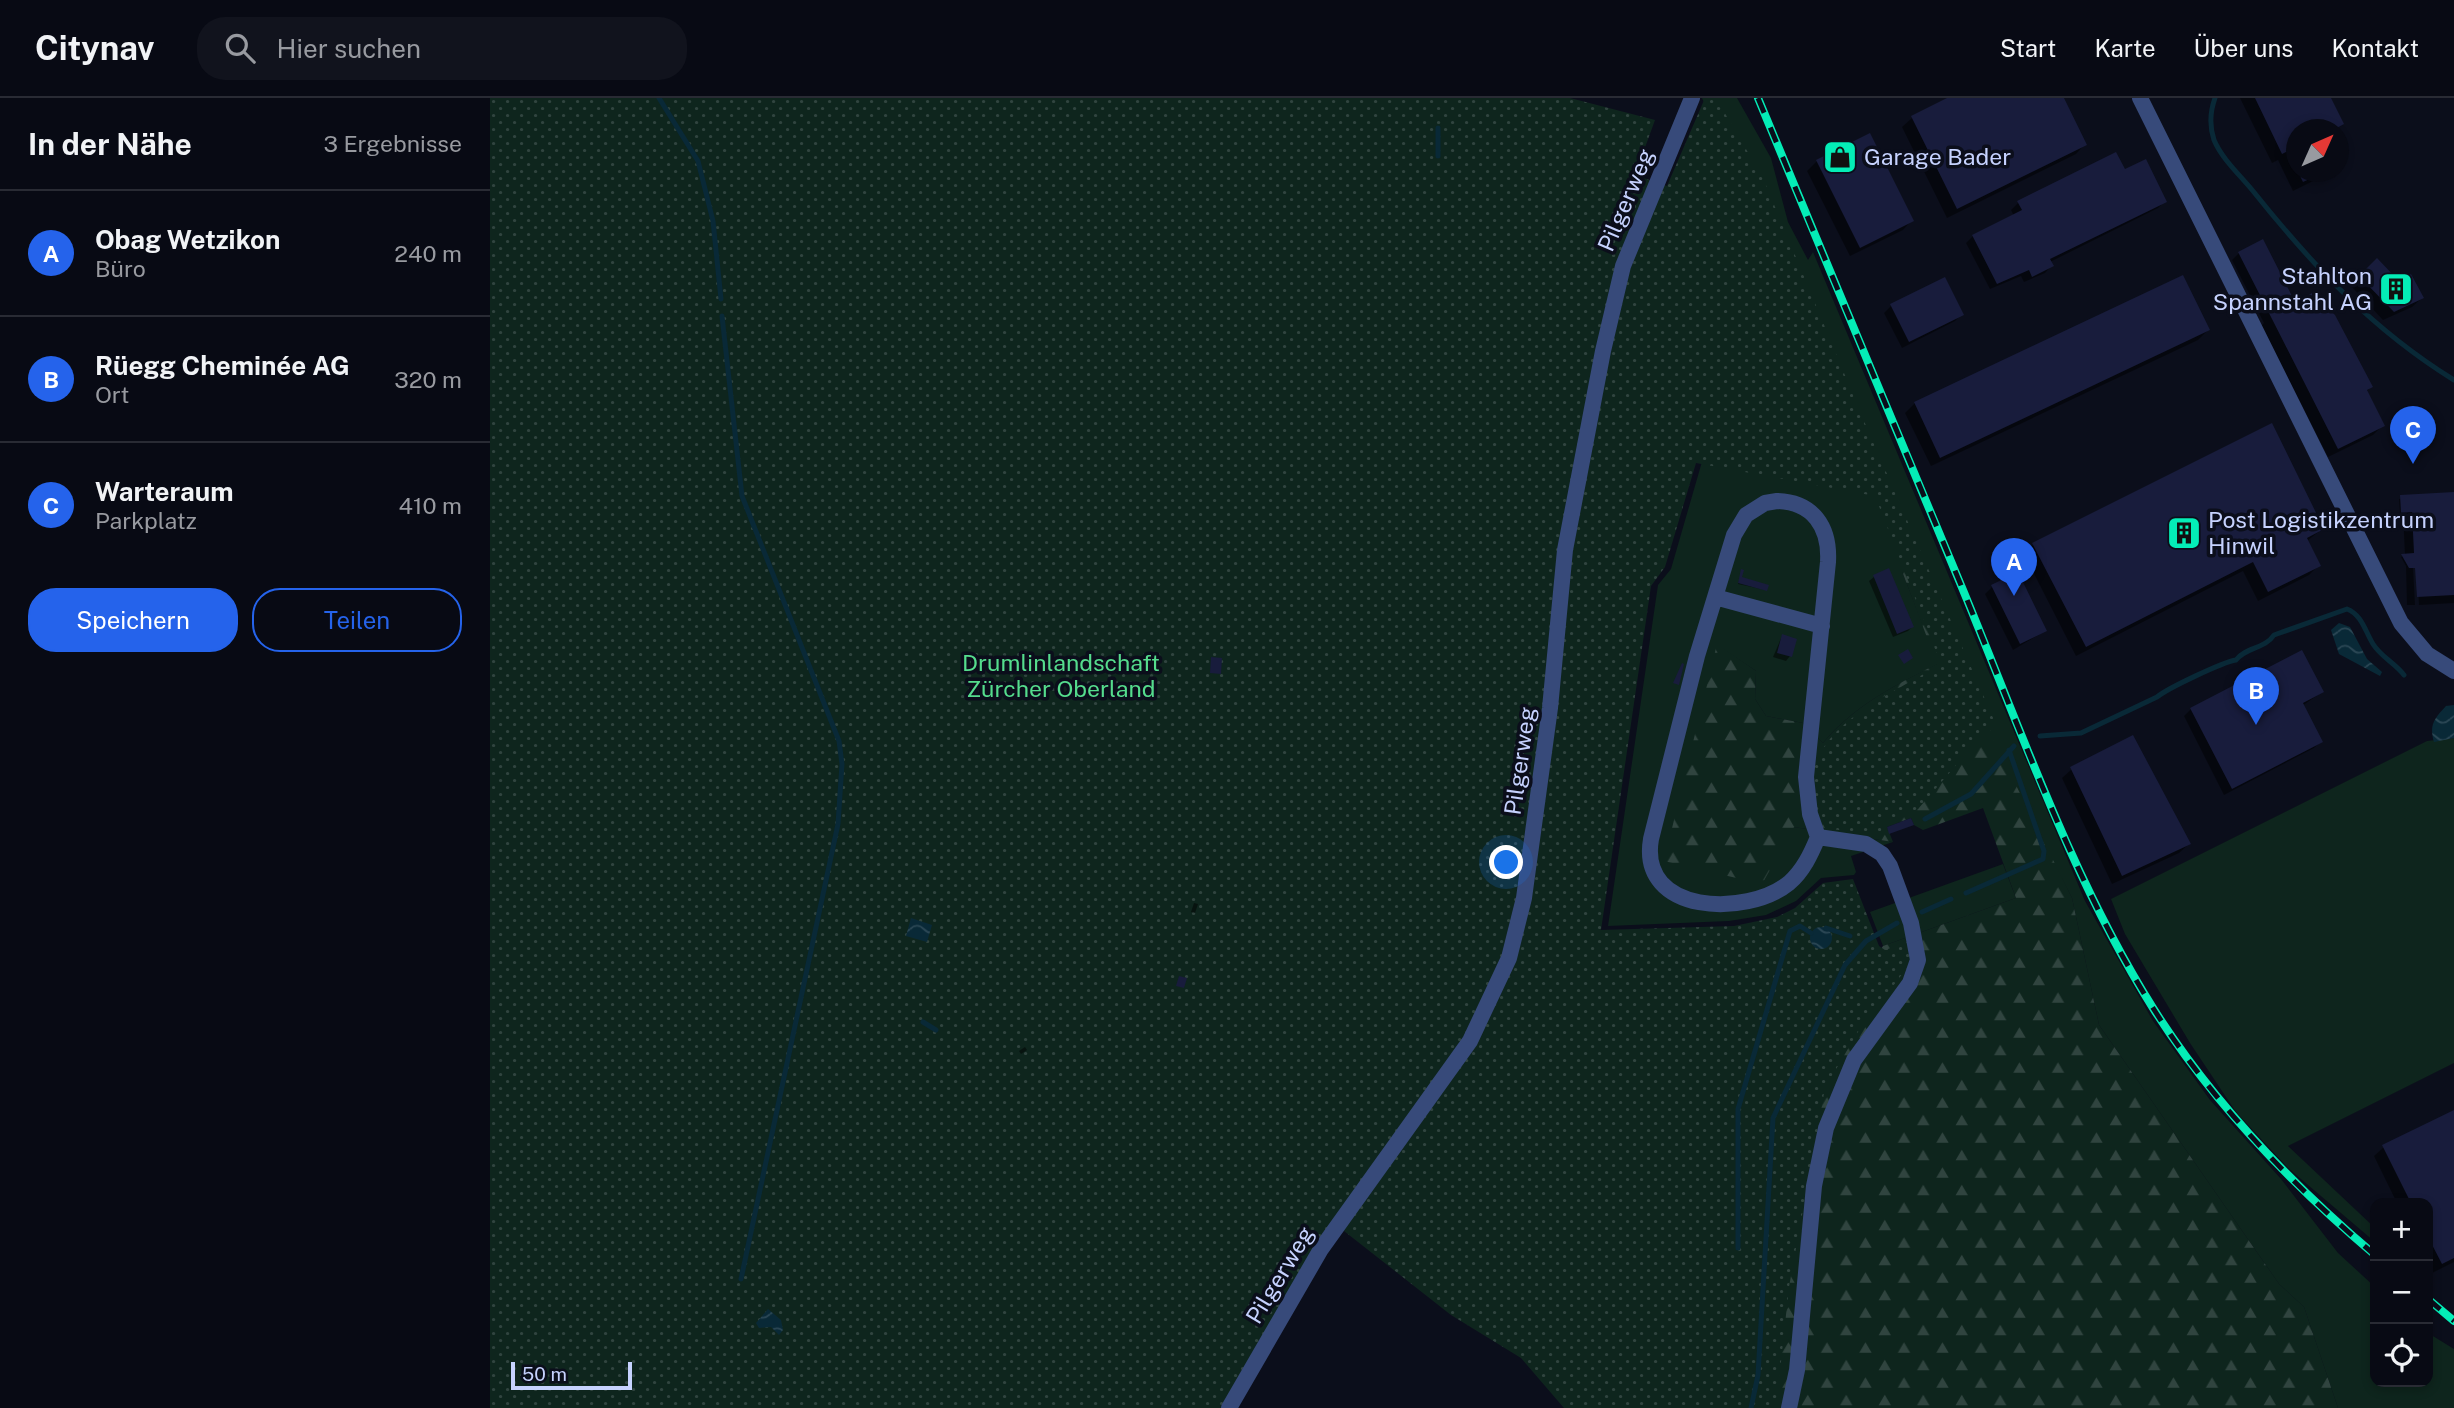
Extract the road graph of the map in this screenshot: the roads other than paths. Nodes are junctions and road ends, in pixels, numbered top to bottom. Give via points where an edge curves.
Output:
1 (1692, 98) edge
2 (2140, 98) edge
3 (1715, 597) junction
4 (1822, 626) junction
5 (2454, 671) edge
6 (1818, 837) junction
7 (1229, 1408) edge
8 (1789, 1408) edge

1 - 7 street, Pilgerweg via 1623,265 1603,351 1565,550 1549,721 1524,898 1509,958 1470,1041 1321,1249
2 - 5 street via 2400,623 2427,654
3 - 4 street
3 - 4 street via 1734,535 1746,515 1765,503 1799,504 1818,518 1828,539
3 - 6 street via 1651,839 1651,869 1661,884 1684,898 1709,903 1744,901 1788,883 1805,864
4 - 6 street via 1806,778
6 - 8 street via 1866,844 1882,853 1911,923 1918,960 1910,983 1854,1060 1826,1128 1816,1175 1797,1370

